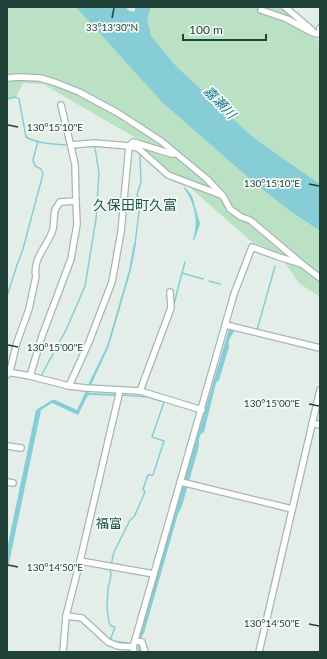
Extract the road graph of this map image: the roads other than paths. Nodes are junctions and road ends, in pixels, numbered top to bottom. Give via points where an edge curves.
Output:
1 (285, 7) edge
2 (262, 10) dead end
3 (320, 28) edge
4 (319, 36) edge
5 (7, 78) edge
6 (62, 105) dead end
7 (71, 145) junction
8 (129, 146) junction
9 (175, 154) junction
10 (223, 196) junction
11 (76, 201) junction
12 (302, 264) junction
13 (320, 278) edge
14 (170, 292) dead end
15 (229, 326) junction
16 (320, 348) edge
17 (7, 373) edge
18 (31, 373) junction
19 (69, 386) junction
20 (320, 390) edge
21 (140, 391) junction
22 (119, 393) junction
23 (202, 410) junction
24 (312, 423) junction
25 (320, 425) edge
26 (7, 446) edge
27 (20, 448) dead end
28 (181, 482) junction
29 (292, 509) junction
30 (80, 561) junction
31 (154, 574) junction
32 (66, 616) junction
33 (135, 641) junction
34 (134, 650) edge
35 (63, 652) edge
36 (145, 652) edge
37 (259, 652) edge

1 - 4 street
2 - 4 street
3 - 4 street
5 - 9 street via 40,78 79,92 131,121
6 - 7 street
7 - 8 street via 94,143
7 - 11 street via 75,164
8 - 9 street via 133,142
8 - 10 street via 138,148 168,175
8 - 19 street via 121,232 112,282
9 - 10 street via 208,179
10 - 12 street via 230,209 250,220
11 - 17 street via 60,202 55,209 52,233 37,261 29,309
11 - 18 street via 77,224 70,259
12 - 13 street
12 - 15 street via 252,247 234,294
14 - 21 street via 170,308
15 - 16 street
15 - 23 street
17 - 18 street
18 - 19 street
19 - 22 street
20 - 24 street
21 - 22 street
21 - 23 street
22 - 30 street
23 - 28 street
24 - 25 street
24 - 29 street
26 - 27 street
28 - 29 street
28 - 31 street
29 - 37 street
30 - 31 street
30 - 32 street
31 - 33 street
32 - 34 street via 82,618 108,642
32 - 35 street
33 - 34 street
33 - 36 street via 142,642

